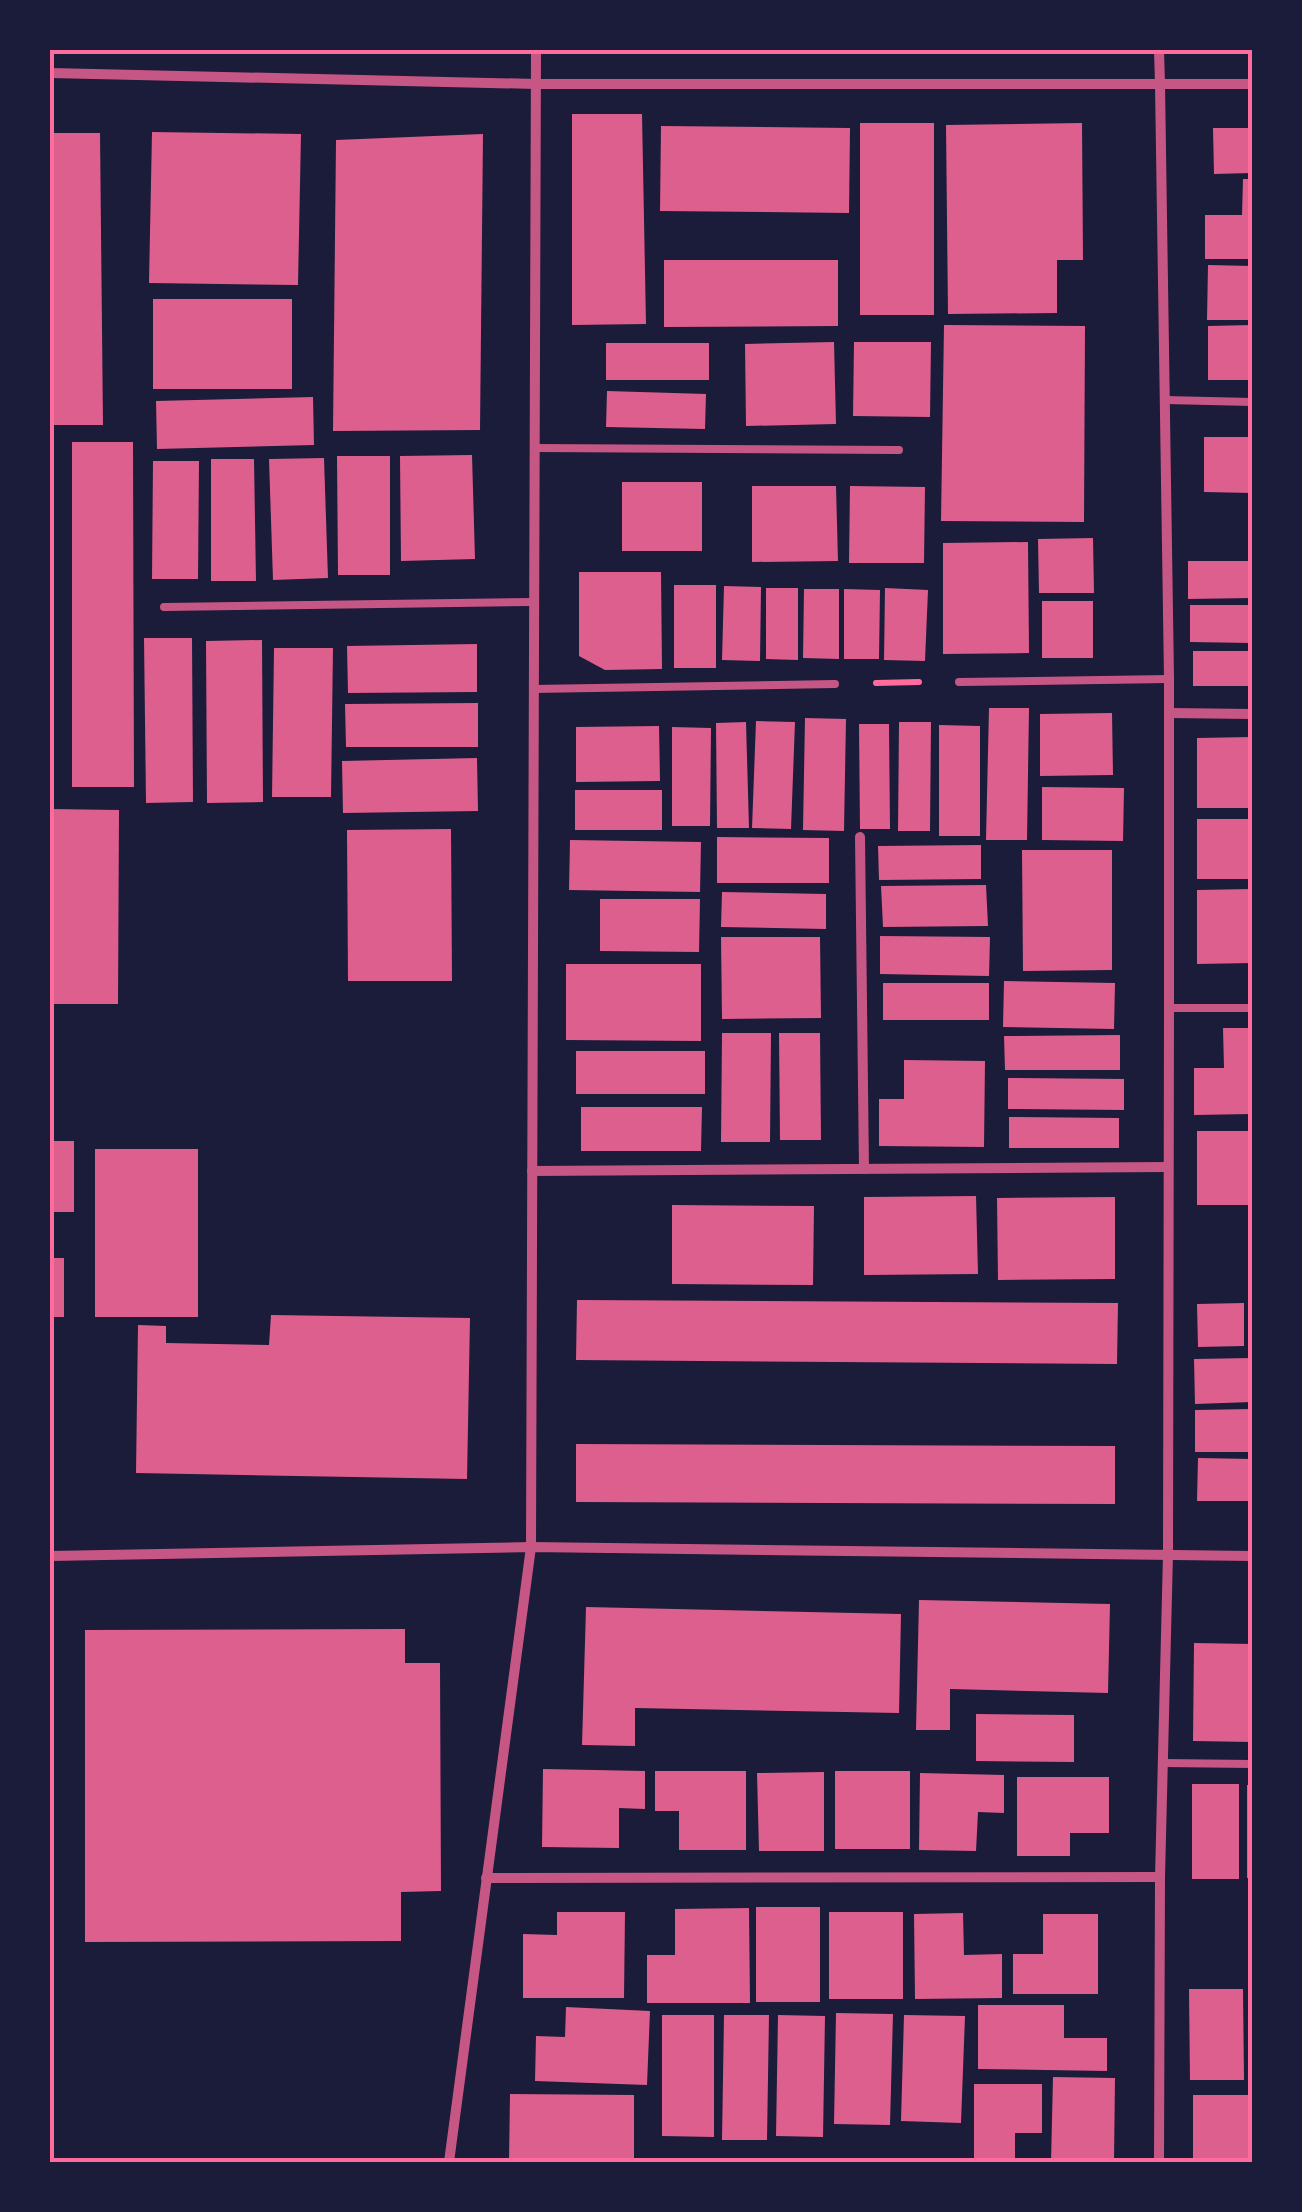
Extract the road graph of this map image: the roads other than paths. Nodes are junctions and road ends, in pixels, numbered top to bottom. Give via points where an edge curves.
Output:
1 (536, 50) edge
2 (1158, 50) edge
3 (50, 74) edge
4 (536, 84) junction
5 (1160, 84) junction
6 (1252, 84) edge
7 (1166, 400) junction
8 (1252, 402) edge
9 (535, 448) junction
10 (899, 450) dead end
11 (534, 602) junction
12 (164, 607) dead end
13 (1169, 678) junction
14 (959, 682) road end
15 (835, 684) road end
16 (534, 689) junction
17 (1169, 713) junction
18 (1252, 714) edge
19 (860, 837) dead end
20 (1169, 1008) junction
21 (1252, 1008) edge
22 (1168, 1167) junction
23 (864, 1169) junction
24 (532, 1171) junction
25 (531, 1547) junction
26 (1168, 1554) junction
27 (50, 1556) edge
28 (1252, 1556) edge
29 (1163, 1764) junction
30 (1252, 1764) edge
31 (1160, 1877) junction
32 (486, 1878) junction
33 (449, 2162) edge
34 (1160, 2162) edge

1 - 4 street
2 - 5 street
3 - 4 street
4 - 5 street
4 - 9 street
5 - 6 street
5 - 7 street
7 - 8 lane
7 - 13 street
9 - 10 lane
9 - 11 street
11 - 12 lane
11 - 16 street
13 - 14 lane
13 - 17 street
15 - 16 lane
16 - 24 street
17 - 18 street
17 - 20 street
19 - 23 street
20 - 21 lane
20 - 22 street
22 - 23 street
22 - 26 street
23 - 24 street
24 - 25 street
25 - 26 street
25 - 27 street
25 - 32 street
26 - 28 street
26 - 29 street
29 - 30 lane
29 - 31 street
31 - 32 street
31 - 34 street
32 - 33 street

